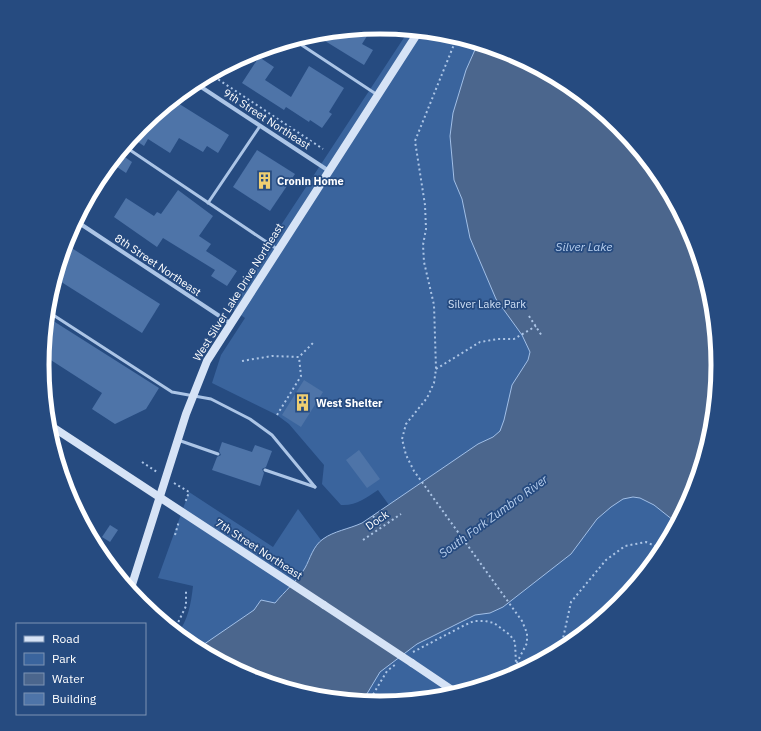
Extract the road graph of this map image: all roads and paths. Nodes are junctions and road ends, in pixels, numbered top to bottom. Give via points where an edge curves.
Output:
1 (417, 36) edge
2 (455, 42) edge
3 (300, 44) edge
4 (216, 78) edge
5 (201, 87) edge
6 (378, 95) junction
7 (260, 126) junction
8 (129, 149) edge
9 (323, 149) dead end
10 (329, 171) junction
11 (208, 203) junction
12 (81, 224) edge
13 (278, 250) junction
14 (53, 315) edge
15 (529, 316) dead end
16 (230, 323) junction
17 (536, 326) junction
18 (542, 336) dead end
19 (314, 342) dead end
20 (300, 357) junction
21 (242, 361) dead end
22 (436, 369) junction
23 (192, 395) junction
24 (277, 415) dead end
25 (55, 428) edge
26 (177, 440) junction
27 (218, 454) dead end
28 (265, 470) dead end
29 (160, 498) junction
30 (401, 514) dead end
31 (373, 516) dead end
32 (381, 527) junction
33 (363, 540) dead end
34 (658, 547) edge
35 (132, 585) edge
36 (186, 592) dead end
37 (176, 626) edge
38 (562, 643) edge
39 (410, 659) junction
40 (398, 663) dead end
41 (516, 665) junction
42 (514, 669) edge
43 (452, 689) edge
44 (372, 697) edge

1 - 6 street, West Silver Lake Drive Northeast
2 - 22 path via 415,141 425,205 424,262 434,305
3 - 6 lane
4 - 9 path
5 - 7 street, 9th Street Northeast
6 - 10 street, West Silver Lake Drive Northeast
7 - 10 street, 9th Street Northeast
7 - 11 lane
8 - 11 lane
10 - 13 street, West Silver Lake Drive Northeast
11 - 13 lane
12 - 16 street, 8th Street Northeast
13 - 16 street, West Silver Lake Drive Northeast
14 - 23 lane via 172,392
15 - 17 path
16 - 23 street, West Silver Lake Drive Northeast via 207,361
17 - 18 path
17 - 22 path via 514,339 480,342
19 - 20 path
20 - 21 path via 272,356
20 - 24 path via 301,376
22 - 41 path via 434,383 427,398 406,424 402,439 406,455 414,471 522,621 527,633 527,643
23 - 26 street, West Silver Lake Drive Northeast
23 - 28 lane via 220,403 250,418 272,435 315,487
25 - 29 street, 7th Street Northeast
26 - 27 lane
26 - 29 street, West Silver Lake Drive Northeast
29 - 35 street, West Silver Lake Drive Northeast
29 - 39 street, 7th Street Northeast, bridge
30 - 32 path, Dock
31 - 32 path
32 - 33 path, Dock
34 - 38 path via 646,542 625,546 606,560 571,602
36 - 37 path via 186,606
39 - 41 path via 419,648 462,626 474,621 485,621 494,623 515,642
39 - 43 street, 7th Street Northeast
40 - 44 path via 387,671
41 - 42 path

